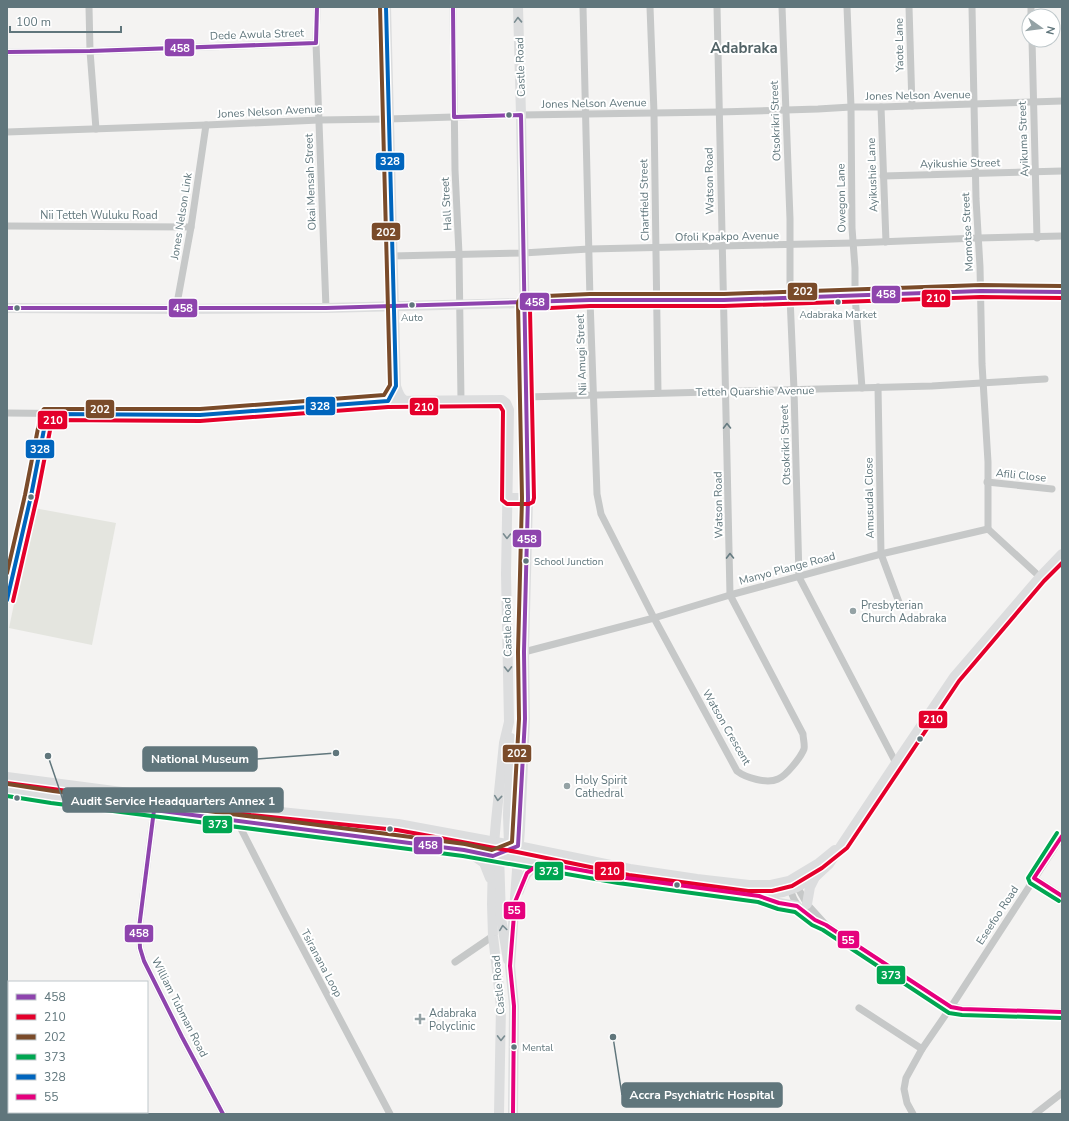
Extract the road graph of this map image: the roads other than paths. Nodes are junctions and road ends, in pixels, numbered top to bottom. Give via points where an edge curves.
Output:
1 (89, 7) edge
2 (317, 7) edge
3 (386, 7) edge
4 (453, 7) edge
5 (518, 7) edge
6 (583, 7) edge
7 (650, 7) edge
8 (717, 7) edge
9 (782, 7) edge
10 (847, 7) edge
11 (909, 7) edge
12 (972, 7) edge
13 (316, 43) junction
14 (1032, 48) edge
15 (90, 51) junction
16 (7, 52) edge
17 (1062, 101) edge
18 (1033, 102) junction
19 (973, 104) junction
20 (912, 106) junction
21 (851, 107) junction
22 (880, 107) junction
23 (787, 110) junction
24 (719, 112) junction
25 (654, 113) junction
26 (521, 114) junction
27 (586, 114) junction
28 (454, 117) junction
29 (388, 119) junction
30 (319, 120) junction
31 (206, 125) junction
32 (96, 129) junction
33 (7, 132) edge
34 (1062, 171) edge
35 (1036, 172) junction
36 (976, 174) junction
37 (883, 176) junction
38 (7, 226) edge
39 (191, 227) junction
40 (1062, 236) edge
41 (978, 238) junction
42 (1037, 238) junction
43 (886, 242) junction
44 (853, 244) junction
45 (789, 245) junction
46 (722, 247) junction
47 (656, 248) junction
48 (588, 249) junction
49 (523, 253) junction
50 (459, 254) junction
51 (392, 256) junction
52 (981, 291) junction
53 (1062, 292) edge
54 (855, 295) junction
55 (790, 297) junction
56 (656, 299) junction
57 (590, 300) junction
58 (724, 300) junction
59 (524, 303) junction
60 (459, 304) junction
61 (394, 307) junction
62 (7, 308) edge
63 (326, 308) junction
64 (176, 309) junction
65 (1045, 379) dead end
66 (984, 382) junction
67 (396, 386) junction
68 (878, 387) junction
69 (862, 388) junction
70 (794, 390) junction
71 (726, 391) junction
72 (658, 393) junction
73 (594, 395) junction
74 (526, 397) junction
75 (404, 400) junction
76 (461, 400) junction
77 (388, 401) junction
78 (7, 413) edge
79 (47, 414) junction
80 (987, 482) junction
81 (1052, 489) dead end
82 (508, 498) junction
83 (528, 498) junction
84 (988, 529) junction
85 (880, 554) junction
86 (1062, 554) edge
87 (799, 577) junction
88 (1040, 577) junction
89 (730, 595) junction
90 (7, 600) edge
91 (900, 605) dead end
92 (654, 618) junction
93 (524, 652) junction
94 (509, 722) junction
95 (896, 763) junction
96 (7, 777) edge
97 (7, 790) edge
98 (154, 810) junction
99 (237, 820) junction
100 (496, 821) junction
101 (520, 829) junction
102 (1062, 836) edge
103 (471, 838) junction
104 (495, 842) junction
105 (842, 844) junction
106 (513, 847) junction
107 (464, 850) junction
108 (543, 852) junction
109 (498, 855) junction
110 (517, 859) junction
111 (547, 864) junction
112 (816, 876) junction
113 (1034, 878) junction
114 (793, 884) junction
115 (492, 888) junction
116 (759, 896) junction
117 (1062, 896) edge
118 (515, 902) junction
119 (802, 905) junction
120 (493, 936) junction
121 (455, 962) dead end
122 (510, 966) junction
123 (951, 1006) junction
124 (859, 1008) dead end
125 (1062, 1012) edge
126 (922, 1049) junction
127 (1062, 1093) edge
128 (223, 1114) edge
129 (390, 1114) edge
130 (499, 1114) edge
131 (513, 1114) edge
132 (913, 1114) edge
133 (1035, 1114) edge

1 - 15 street
2 - 13 street, Okai Mensah Street
3 - 29 main road
4 - 28 street, Hall Street
26 -> 5 main road, Castle Road
6 - 27 street, Nii Amugi Street
7 - 25 street, Chartfield Street
8 - 24 street, Watson Road
9 - 23 street, Otsokrikri Street
10 - 21 street, Owegon Lane
11 - 20 street, Yaote Lane
12 - 19 street, Momotse Street
13 - 15 street, Dede Awula Street
13 - 30 street, Okai Mensah Street
14 - 18 street, Ayikuma Street
15 - 16 street, Dede Awula Street
15 - 32 street
17 - 18 street, Jones Nelson Avenue
18 - 19 street, Jones Nelson Avenue
18 - 35 street, Ayikuma Street
19 - 20 street, Jones Nelson Avenue
19 - 36 street, Momotse Street
20 - 22 street, Jones Nelson Avenue
21 - 22 street, Jones Nelson Avenue
21 - 23 street, Jones Nelson Avenue
21 - 44 street, Owegon Lane
22 - 37 street, Ayikushie Lane
23 - 24 street, Jones Nelson Avenue
23 - 45 street, Otsokrikri Street
24 - 25 street, Jones Nelson Avenue
24 - 46 street, Watson Road
25 - 27 street, Jones Nelson Avenue
25 - 47 street, Chartfield Street
26 - 27 street, Jones Nelson Avenue
26 - 28 street, Jones Nelson Avenue
26 - 49 main road, Castle Road
27 - 48 street, Nii Amugi Street
28 - 29 street, Jones Nelson Avenue
28 - 50 street, Hall Street
29 - 30 street, Jones Nelson Avenue
29 - 51 main road
30 - 31 street, Jones Nelson Avenue
30 - 63 street, Okai Mensah Street
31 - 32 street, Jones Nelson Avenue
31 - 39 street, Jones Nelson Link
32 - 33 street, Jones Nelson Avenue
34 - 35 street, Ayikushie Street
35 - 36 street, Ayikushie Street
35 - 42 street, Ayikuma Street
36 - 37 street, Ayikushie Street
36 - 41 street, Momotse Street
37 - 43 street, Ayikushie Lane
38 - 39 street, Nii Tetteh Wuluku Road
39 - 64 street, Jones Nelson Link
40 - 42 street, Ofoli Kpakpo Avenue
41 - 42 street, Ofoli Kpakpo Avenue
41 - 43 street, Ofoli Kpakpo Avenue
41 - 52 street, Momotse Street
43 - 44 street, Ofoli Kpakpo Avenue
44 - 45 street, Ofoli Kpakpo Avenue
44 - 54 street, Owegon Lane
45 - 46 street, Ofoli Kpakpo Avenue
45 - 55 street, Otsokrikri Street
46 - 47 street, Ofoli Kpakpo Avenue
46 - 58 street, Watson Road
47 - 48 street, Ofoli Kpakpo Avenue
47 - 56 street, Chartfield Street
48 - 49 street, Ofoli Kpakpo Avenue
48 - 57 street, Nii Amugi Street
49 - 50 street, Ofoli Kpakpo Avenue
49 - 59 main road, Castle Road
50 - 51 street, Ofoli Kpakpo Avenue
50 - 60 street, Hall Street
51 - 61 main road
52 - 53 main road
52 - 54 main road
52 - 66 street, Momotse Street
54 - 55 main road
54 - 69 street, Owegon Lane
55 - 58 main road
55 - 70 street, Otsokrikri Street
56 - 57 main road
56 - 58 main road
56 - 72 street, Chartfield Street
57 - 59 main road
57 - 73 street, Nii Amugi Street
58 - 71 street, Watson Road
59 - 60 main road
59 - 74 main road, Castle Road
60 - 61 main road
60 - 76 street, Hall Street
61 - 63 main road
61 - 67 main road
62 - 64 main road
63 - 64 main road
65 - 66 street, Tetteh Quarshie Avenue
66 - 68 street, Tetteh Quarshie Avenue
66 - 80 street, Momotse Street
67 - 75 main road via 398,394
67 - 77 main road
68 - 69 street, Tetteh Quarshie Avenue
68 - 85 street, Amusudal Close
69 - 70 street, Tetteh Quarshie Avenue
70 - 71 street, Tetteh Quarshie Avenue
70 - 87 street, Otsokrikri Street
71 - 72 street, Tetteh Quarshie Avenue
89 -> 71 street, Watson Road
72 - 73 street, Tetteh Quarshie Avenue
73 - 74 street, Tetteh Quarshie Avenue
73 - 92 street, Nii Amugi Street via 597,494 601,514
74 - 83 main road, Castle Road
75 - 76 main road
75 - 77 main road
76 - 82 main road, Castle Road via 502,400 506,403 509,410
77 - 79 street via 200,415
78 - 79 street
79 - 90 street
80 - 81 street, Afili Close
80 - 84 street, Momotse Street
82 - 83 main road
82 -> 94 main road, Castle Road via 506,574
83 - 93 main road, Castle Road
84 - 85 street, Manyo Plange Road
84 - 88 street
85 - 87 street, Manyo Plange Road
85 - 91 street, Amusudal Close
86 - 88 main road
87 - 89 street, Manyo Plange Road
87 - 95 street, Otsokrikri Street
88 - 95 main road via 954,677
89 - 92 street, Manyo Plange Road
89 - 92 street, Watson Crescent via 803,734 804,748 795,764 778,779 767,781 750,778 737,771
92 - 93 street, Manyo Plange Road
93 - 101 main road, Castle Road via 525,719
94 -> 100 main road, Castle Road via 504,743
94 - 106 main road via 508,815
95 - 105 main road
96 - 103 main road via 252,809 385,823
97 - 98 main road
98 - 99 main road
98 - 128 street, William Tubman Road via 140,928 140,948 144,961
99 - 107 main road
99 - 129 street, Tsiranana Loop
100 - 103 main road via 490,829
100 - 104 main road, Castle Road
101 - 106 main road, Castle Road
101 - 108 main road via 532,847
102 - 113 street, Eseefoo Road
103 - 104 main road
104 - 106 main road
104 - 109 main road, Castle Road
105 - 112 main road via 829,864
105 - 114 main road
106 - 108 main road
106 - 109 main road
106 - 110 main road, Castle Road
107 - 109 main road
107 - 115 main road via 484,863 489,872
108 - 114 main road via 630,869 725,883 761,886
109 - 110 main road
109 - 115 main road, Castle Road
122 -> 109 main road via 501,918
110 - 111 main road
110 - 118 main road, Castle Road
111 - 116 main road via 619,877
111 - 118 main road via 536,866 527,873
112 - 114 main road
112 - 119 main road
113 - 117 street
113 - 123 street, Eseefoo Road
114 - 116 main road via 783,892
114 - 119 street
115 - 120 main road, Castle Road
116 - 119 main road via 779,903
118 - 122 main road, Castle Road
119 - 123 street via 826,925
120 - 121 street
120 -> 130 main road, Castle Road via 501,1006
122 - 131 main road, Castle Road via 514,1006
123 - 125 street via 962,1009
123 - 126 street, Eseefoo Road
124 - 126 street
126 - 132 street, Eseefoo Road via 906,1078 904,1089
127 - 133 street

